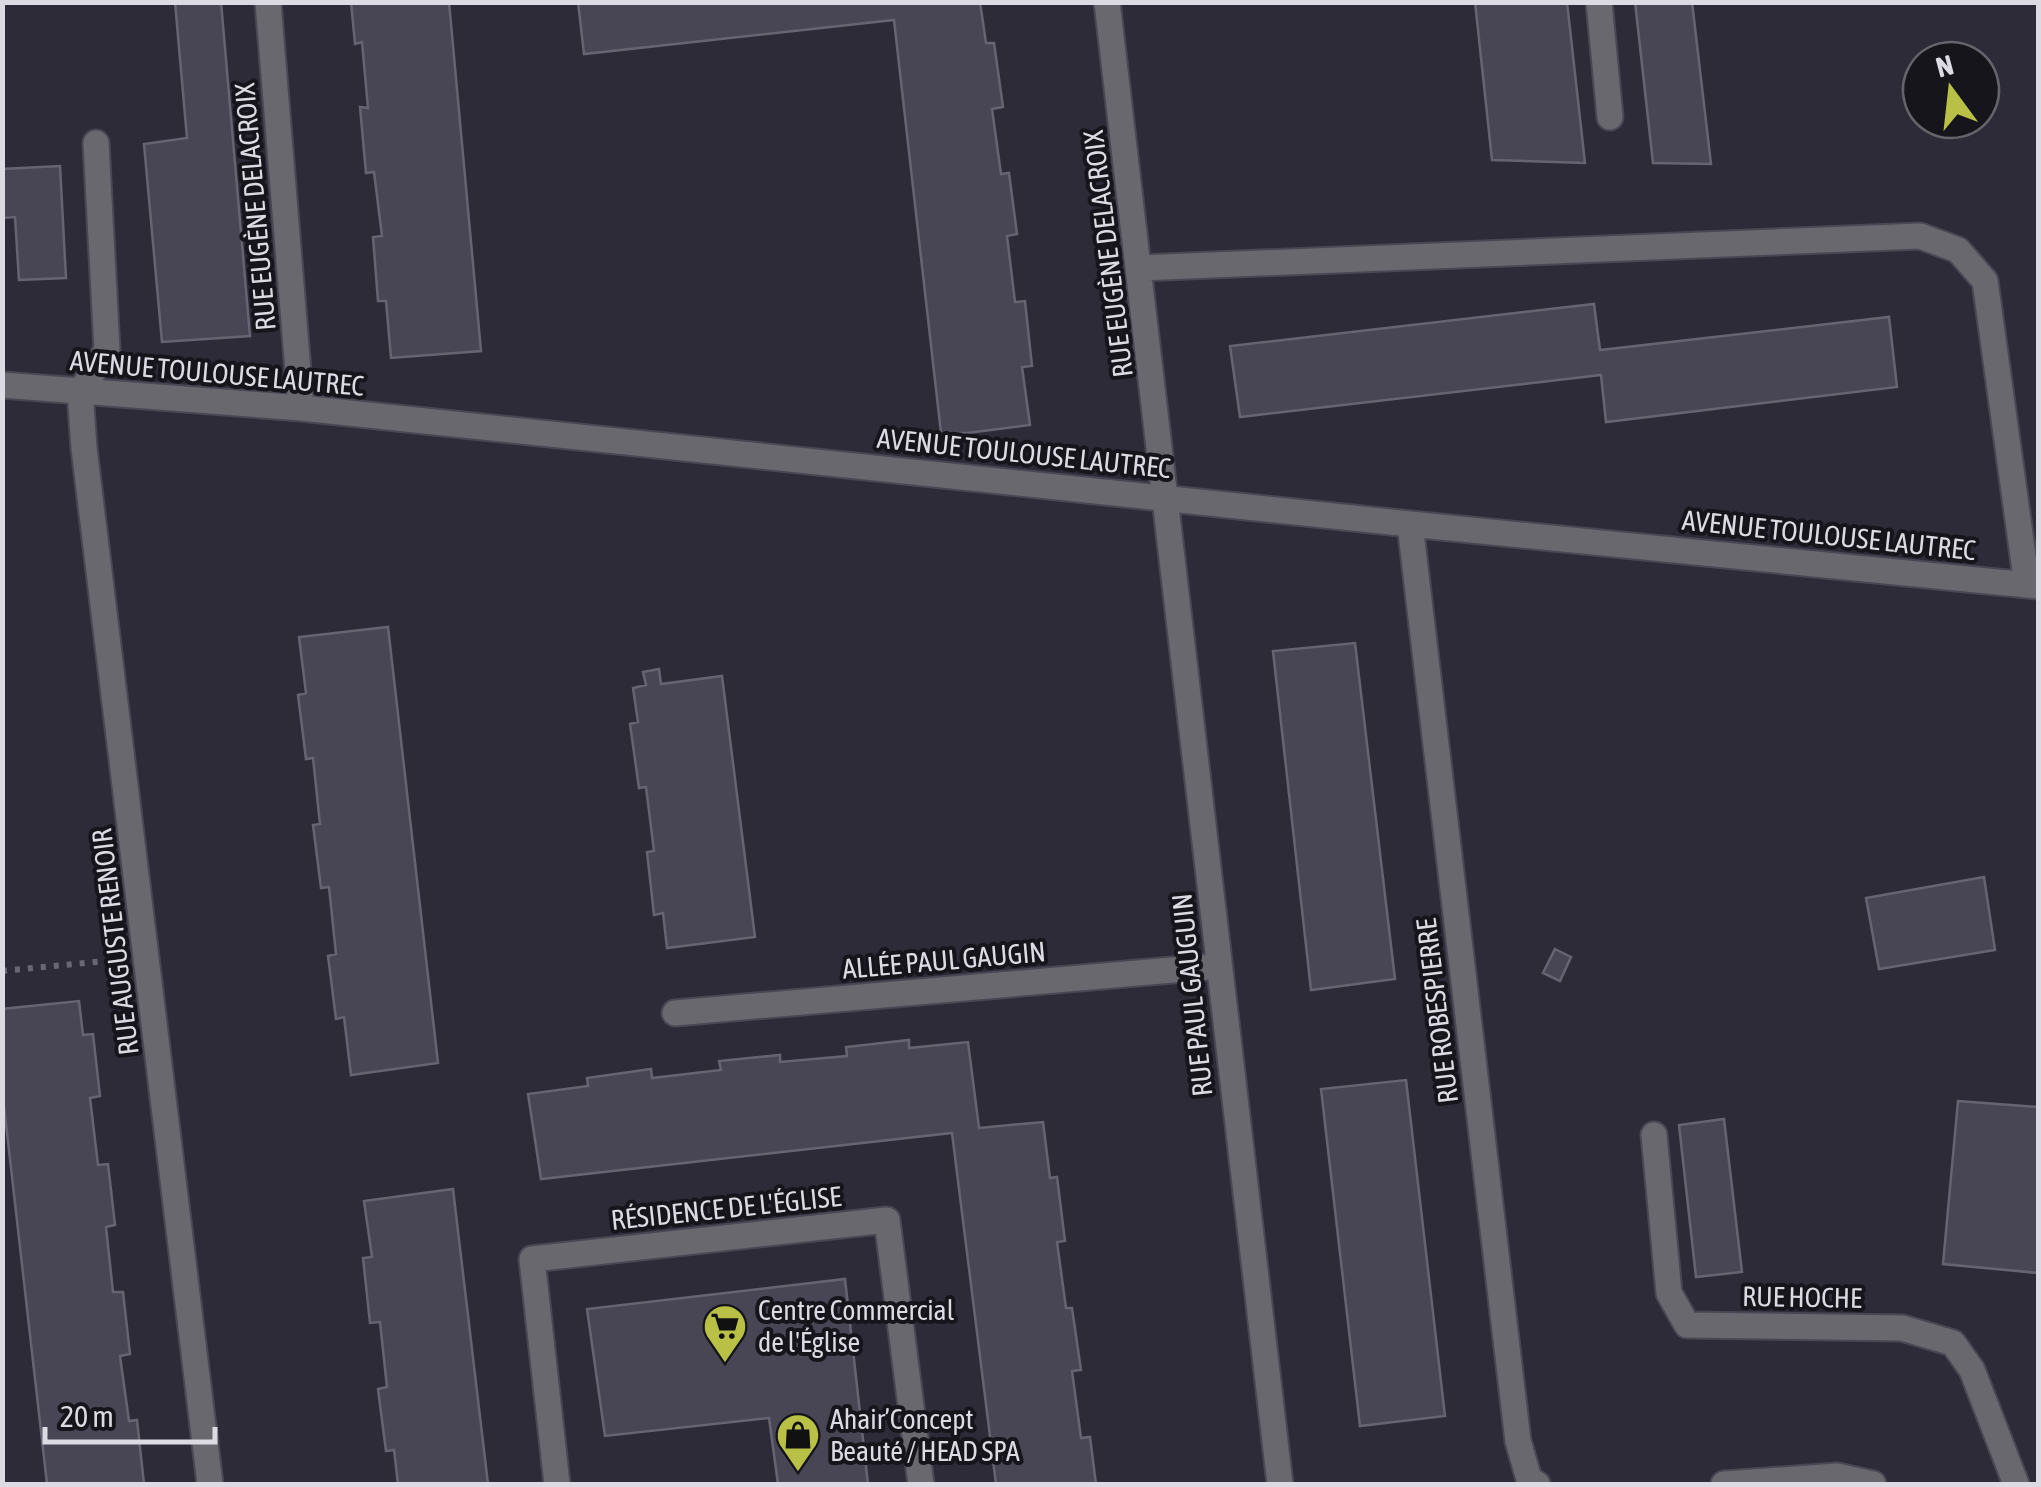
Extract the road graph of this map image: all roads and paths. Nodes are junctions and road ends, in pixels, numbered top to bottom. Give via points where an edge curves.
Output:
1 (268, 2) edge
2 (1108, 2) edge
3 (1599, 2) edge
4 (1610, 117) dead end
5 (96, 143) dead end
6 (1140, 268) junction
7 (2, 385) edge
8 (80, 392) junction
9 (300, 408) junction
10 (1167, 498) junction
11 (1410, 524) junction
12 (2033, 585) edge
13 (147, 957) junction
14 (1219, 966) junction
15 (2, 971) edge
16 (675, 1013) dead end
17 (1654, 1135) dead end
18 (210, 1484) edge
19 (557, 1484) edge
20 (921, 1484) edge
21 (1280, 1484) edge
22 (1537, 1484) edge
23 (1724, 1484) edge
24 (1873, 1484) edge
25 (2016, 1484) edge

1 - 9 street, RUE EUGÈNE DELACROIX
2 - 6 street, RUE EUGÈNE DELACROIX
3 - 4 street
5 - 8 street via 107,350
6 - 10 street, RUE EUGÈNE DELACROIX
6 - 12 street via 1920,236 1958,250 1986,282
7 - 8 street, AVENUE TOULOUSE LAUTREC
8 - 9 street, AVENUE TOULOUSE LAUTREC
8 - 13 street, RUE AUGUSTE RENOIR
9 - 10 street, AVENUE TOULOUSE LAUTREC
10 - 11 street, AVENUE TOULOUSE LAUTREC
10 - 14 street, RUE PAUL GAUGUIN
11 - 12 street, AVENUE TOULOUSE LAUTREC
11 - 22 street, RUE ROBESPIERRE via 1518,1441 1529,1479
13 - 15 path
13 - 18 street, RUE AUGUSTE RENOIR
14 - 16 street, ALLÉE PAUL GAUGIN
14 - 21 street, RUE PAUL GAUGUIN
17 - 25 street, RUE HOCHE via 1669,1293 1688,1325 1902,1328 1953,1342 1972,1370
19 - 20 street, RÉSIDENCE DE L'ÉGLISE via 532,1259 887,1220
23 - 24 street via 1836,1476

